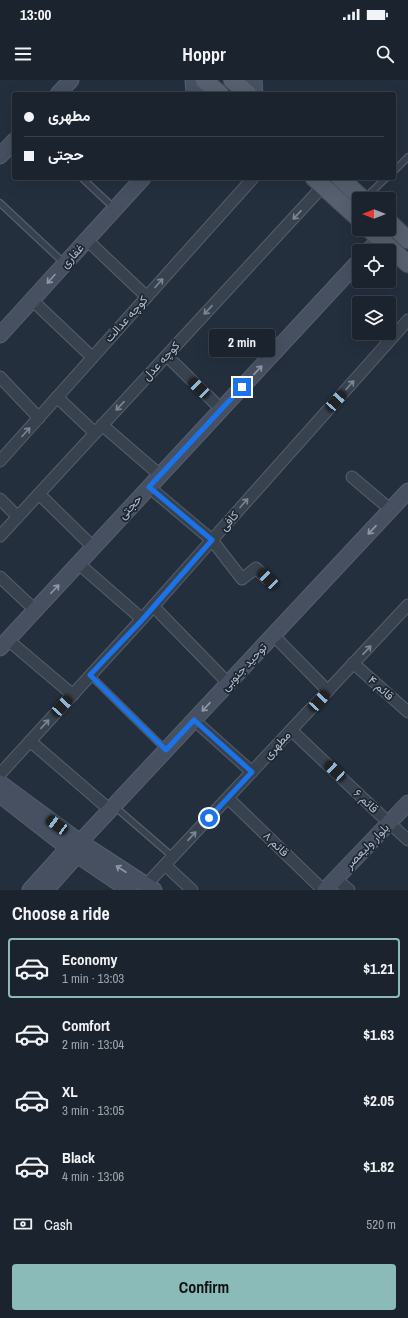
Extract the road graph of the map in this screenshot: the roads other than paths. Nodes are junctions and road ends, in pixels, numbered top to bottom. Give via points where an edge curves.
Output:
1 (193, 80) edge
2 (204, 80) edge
3 (233, 80) edge
4 (254, 80) edge
5 (194, 92) edge
6 (218, 92) edge
7 (222, 92) edge
8 (246, 92) edge
9 (255, 92) edge
10 (408, 157) edge
11 (396, 168) edge
12 (84, 180) edge
13 (141, 180) edge
14 (251, 180) edge
15 (342, 180) edge
16 (384, 180) edge
17 (318, 182) edge
18 (355, 192) edge
19 (371, 192) edge
20 (0, 203) edge
21 (115, 209) junction
22 (352, 213) edge
23 (396, 229) edge
24 (377, 236) edge
25 (87, 240) junction
26 (408, 240) edge
27 (65, 264) junction
28 (408, 264) edge
29 (352, 269) edge
30 (147, 297) junction
31 (32, 300) junction
32 (408, 320) edge
33 (0, 335) edge
34 (166, 356) junction
35 (92, 358) junction
36 (0, 376) edge
37 (57, 397) junction
38 (221, 409) junction
39 (39, 418) junction
40 (99, 429) junction
41 (0, 461) edge
42 (160, 475) junction
43 (352, 477) dead end
44 (149, 487) junction
45 (408, 491) edge
46 (39, 494) junction
47 (0, 499) edge
48 (391, 510) junction
49 (18, 516) junction
50 (0, 536) edge
51 (212, 540) junction
52 (93, 547) junction
53 (79, 564) junction
54 (0, 577) edge
55 (268, 579) dead end
56 (408, 605) edge
57 (154, 607) junction
58 (35, 610) junction
59 (142, 620) junction
60 (273, 635) junction
61 (4, 644) edge
62 (354, 664) junction
63 (90, 675) junction
64 (228, 683) junction
65 (328, 691) junction
66 (73, 695) junction
67 (408, 712) edge
68 (194, 720) junction
69 (291, 730) junction
70 (30, 740) junction
71 (166, 750) junction
72 (252, 772) junction
73 (0, 774) edge
74 (0, 783) edge
75 (0, 795) edge
76 (228, 798) junction
77 (408, 803) edge
78 (112, 808) junction
79 (408, 816) edge
80 (392, 826) junction
81 (408, 840) edge
82 (75, 848) junction
83 (169, 861) junction
84 (150, 888) edge
85 (343, 888) edge
86 (30, 890) edge
87 (46, 890) edge
88 (129, 890) edge
89 (192, 890) edge
90 (324, 890) edge

1 - 5 street
2 - 6 main road
3 - 7 street
3 - 8 main road
4 - 9 street
10 - 11 lane
12 - 21 lane
13 - 21 street, غفاری
30 -> 14 street, کوچه عدالت
15 - 18 main road
16 - 19 lane
17 - 22 main road
17 -> 34 street, کوچه عدل
20 - 27 lane
21 - 25 street, غفاری
23 - 26 main road
24 - 28 main road
25 - 27 street, غفاری
25 - 30 street
27 -> 31 street, غفاری
38 -> 29 street, حجتی
30 - 35 street, کوچه عدالت
31 - 33 street, غفاری
31 - 35 street
51 -> 32 street, کافی
34 - 38 street
34 -> 40 street, کوچه عدل
35 - 37 street, کوچه عدالت
36 - 39 street
37 - 39 street, کوچه عدالت
37 - 40 street
38 - 42 street, حجتی
41 -> 39 street, کوچه عدالت
40 - 42 street
40 - 46 street, کوچه عدل
42 - 44 street, حجتی
43 - 48 street
44 - 51 street
44 - 52 street, حجتی
45 - 48 street, توحید جنوبی
46 - 49 street, کوچه عدل
46 - 52 street
47 - 49 street
48 -> 60 street, توحید جنوبی
49 - 50 street, کوچه عدل
51 - 55 street via 242,579 256,568
51 - 57 street, کافی
52 - 53 street, حجتی
58 -> 53 street, حجتی
53 - 59 street
54 - 58 street
62 -> 56 street, مطهری
57 - 59 street, کافی
57 - 64 street
58 - 61 street, حجتی
59 - 63 street, کافی
60 - 64 street, توحید جنوبی
60 - 65 street
61 - 66 street
62 - 65 street, مطهری
62 - 67 street, قائم ۴
63 - 66 street, کافی
63 - 71 lane
64 -> 68 street, توحید جنوبی
65 - 69 street, مطهری
70 -> 66 street, کافی
68 - 71 street, توحید جنوبی
68 - 72 street
69 - 72 street, مطهری
69 - 80 street, قائم ۶
70 - 73 street, کافی
70 - 78 street
71 - 78 street, توحید جنوبی
72 - 76 street, مطهری
74 - 82 street
75 - 82 street
83 -> 76 street, مطهری
76 - 90 street, قائم ۸
77 - 80 street, بلوار ولیعصر
78 - 82 street, توحید جنوبی
78 - 83 lane
79 - 80 street
80 - 81 street, قائم ۶
80 - 85 street
80 - 90 street, بلوار ولیعصر
84 -> 82 street
82 - 86 street
82 - 87 street
82 - 88 street
83 - 84 street, مطهری
83 - 89 street

